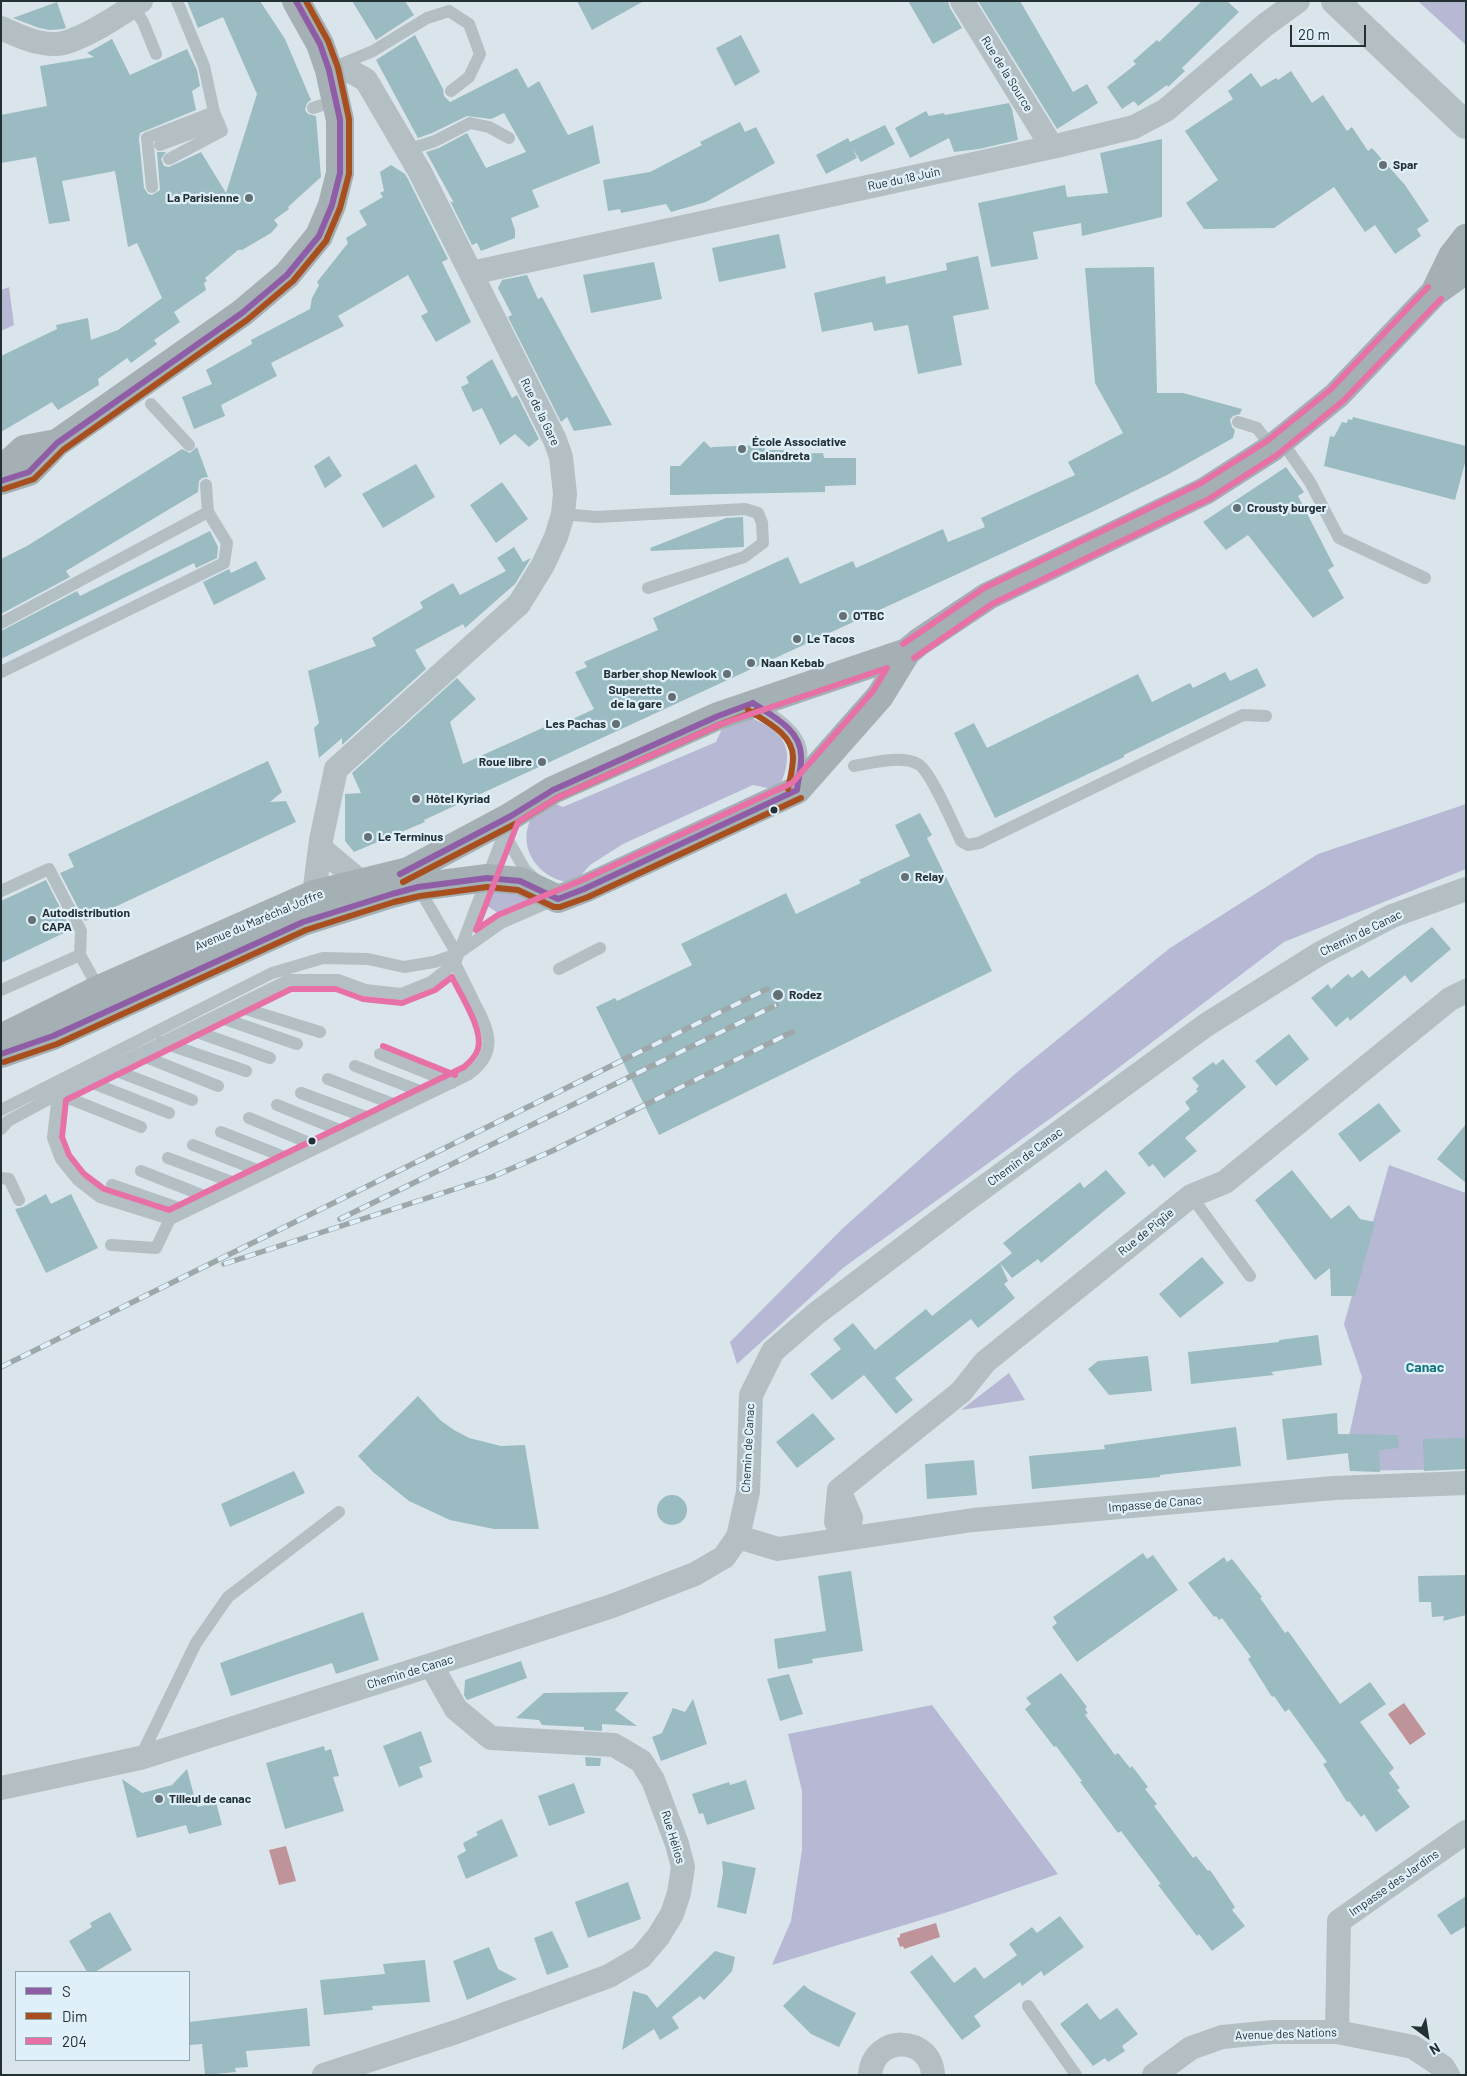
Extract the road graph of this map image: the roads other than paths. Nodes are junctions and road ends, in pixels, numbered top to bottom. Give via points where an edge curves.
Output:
1 (177, 1) edge
2 (296, 1) edge
3 (962, 1) edge
4 (1298, 1) edge
5 (1335, 1) edge
6 (137, 4) edge
7 (1, 28) edge
8 (156, 54) dead end
9 (329, 70) junction
10 (451, 91) dead end
11 (216, 118) junction
12 (1466, 125) edge
13 (508, 138) dead end
14 (160, 145) dead end
15 (1052, 147) junction
16 (408, 150) junction
17 (169, 159) dead end
18 (152, 187) dead end
19 (1466, 238) edge
20 (1466, 270) edge
21 (471, 272) junction
22 (1434, 292) junction
23 (151, 404) dead end
24 (1238, 422) dead end
25 (57, 443) junction
26 (1277, 444) junction
27 (189, 445) dead end
28 (1, 470) edge
29 (1, 481) edge
30 (206, 485) dead end
31 (208, 512) junction
32 (563, 514) junction
33 (1425, 578) dead end
34 (648, 588) dead end
35 (1, 622) edge
36 (907, 652) junction
37 (1, 672) edge
38 (753, 703) junction
39 (1266, 716) dead end
40 (854, 766) dead end
41 (797, 790) junction
42 (508, 824) junction
43 (320, 848) junction
44 (487, 878) junction
45 (361, 882) junction
46 (418, 887) junction
47 (1465, 890) edge
48 (1, 891) edge
49 (314, 894) junction
50 (558, 898) junction
51 (600, 948) dead end
52 (80, 955) junction
53 (456, 958) junction
54 (559, 969) dead end
55 (99, 989) junction
56 (1, 990) edge
57 (1466, 991) edge
58 (236, 1006) junction
59 (216, 1016) junction
60 (189, 1029) junction
61 (320, 1032) dead end
62 (1, 1038) edge
63 (161, 1042) junction
64 (297, 1044) dead end
65 (1, 1054) edge
66 (138, 1054) junction
67 (380, 1054) dead end
68 (270, 1058) dead end
69 (355, 1066) dead end
70 (109, 1068) junction
71 (246, 1071) dead end
72 (85, 1080) junction
73 (328, 1080) dead end
74 (452, 1083) junction
75 (218, 1086) dead end
76 (301, 1093) dead end
77 (58, 1094) junction
78 (428, 1094) junction
79 (192, 1100) dead end
80 (277, 1105) dead end
81 (401, 1107) junction
82 (1, 1110) edge
83 (169, 1113) dead end
84 (248, 1118) dead end
85 (374, 1120) junction
86 (141, 1128) dead end
87 (1, 1129) edge
88 (220, 1132) dead end
89 (347, 1133) junction
90 (193, 1145) dead end
91 (319, 1147) junction
92 (168, 1158) dead end
93 (292, 1160) junction
94 (141, 1171) dead end
95 (265, 1173) junction
96 (1, 1178) edge
97 (112, 1185) dead end
98 (240, 1185) junction
99 (1191, 1196) junction
100 (212, 1199) junction
101 (19, 1200) dead end
102 (186, 1211) junction
103 (170, 1218) junction
104 (111, 1245) dead end
105 (1250, 1276) dead end
106 (1466, 1483) edge
107 (339, 1512) dead end
108 (738, 1537) junction
109 (846, 1538) junction
110 (431, 1665) junction
111 (140, 1758) junction
112 (1, 1788) edge
113 (1466, 1832) edge
114 (1028, 2006) dead end
115 (1338, 2032) junction
116 (324, 2075) edge
117 (870, 2075) edge
118 (933, 2075) edge
119 (1076, 2075) edge
120 (1154, 2075) edge
121 (1448, 2075) edge

1 - 11 lane via 204,66
2 - 9 main road via 320,44
3 - 15 street, Rue de la Source
4 - 15 street, Rue du 18 Juin via 1264,25 1166,110 1134,127
5 - 12 street
6 - 7 street via 83,35 58,44 33,41
6 - 8 lane
9 - 10 lane via 372,51 427,18 449,11 469,24 480,54 469,77
9 - 16 street, Rue de la Gare via 350,72 366,80
9 - 25 main road via 324,104 340,120 340,173 319,236 287,275 234,319
11 - 14 lane
11 - 17 lane via 222,131
11 - 18 lane via 147,138
13 - 16 lane via 489,127 470,124
15 - 21 street, Rue du 18 Juin
16 - 21 street, Rue de la Gare
19 - 22 main road, Avenue du Maréchal Joffre via 1452,256
20 - 22 main road, Avenue du Maréchal Joffre
21 - 32 street, Rue de la Gare via 555,440 562,463
22 - 26 main road, Avenue du Maréchal Joffre via 1337,395
23 - 27 lane
24 - 26 lane via 1257,428
25 - 28 main road via 24,449
25 - 29 main road via 29,472
26 - 33 lane via 1310,482 1339,538
26 - 36 main road, Avenue du Maréchal Joffre via 1205,491 988,596
30 - 31 lane
31 - 35 lane
31 - 37 lane via 227,543 224,563
32 - 34 lane via 596,517 745,509 758,513 763,543 744,557
32 - 43 street, Rue de la Gare via 543,565 519,604 336,769
36 - 38 main road, Avenue du Maréchal Joffre
36 - 41 main road, Avenue du Maréchal Joffre via 880,696
38 - 41 lane via 795,736 801,751
38 - 42 main road, Avenue du Maréchal Joffre via 553,790
39 - 40 lane via 1243,715 979,843 968,845 961,841 928,775 919,764 895,759
41 - 50 main road, Avenue du Maréchal Joffre via 584,889
42 - 44 lane
42 - 45 main road, Avenue du Maréchal Joffre via 408,872
42 - 50 lane via 525,870
43 - 45 street
43 - 49 street, Rue de la Gare
44 - 46 main road, Avenue du Maréchal Joffre
44 - 50 main road, Avenue du Maréchal Joffre via 520,881
44 - 53 lane
45 - 49 main road, Avenue du Maréchal Joffre
46 - 53 lane
46 - 65 main road, Avenue du Maréchal Joffre via 303,922 53,1036
47 - 108 street, Chemin de Canac via 1392,916 1319,954 1206,1025 817,1313 773,1351 751,1396 748,1492
48 - 52 lane via 49,869 81,931
49 - 55 main road, Avenue du Maréchal Joffre
50 - 53 lane via 501,923
51 - 54 lane
52 - 55 lane
52 - 56 lane
53 - 58 lane via 431,982 400,994 365,990 338,980 289,980
53 - 74 lane via 482,1017 489,1044 480,1066
53 - 82 lane via 404,967 368,959 323,958 272,973
55 - 62 main road, Avenue du Maréchal Joffre
57 - 99 street, Rue de Pigüe via 1450,999 1225,1182
58 - 59 lane
58 - 61 lane
59 - 60 lane
59 - 64 lane
60 - 63 lane
60 - 68 lane
63 - 66 lane
63 - 71 lane
66 - 70 lane
66 - 75 lane
67 - 74 lane
69 - 78 lane
70 - 72 lane
70 - 79 lane
72 - 77 lane
72 - 83 lane
73 - 81 lane
74 - 78 lane
76 - 85 lane
77 - 86 lane
77 - 87 lane
77 - 103 lane via 53,1138 61,1159 78,1180 100,1197
78 - 81 lane
80 - 89 lane
81 - 85 lane
84 - 91 lane
85 - 89 lane
88 - 93 lane
89 - 91 lane
90 - 95 lane
91 - 93 lane
92 - 98 lane
93 - 95 lane
94 - 100 lane
95 - 98 lane
96 - 101 lane via 9,1179
97 - 102 lane
98 - 100 lane
99 - 105 lane
99 - 109 street, Rue de Pigüe via 985,1362 961,1392 839,1490 851,1518
100 - 102 lane
102 - 103 lane
103 - 104 lane via 156,1248
106 - 109 street, Impasse de Canac via 1334,1488 972,1520
107 - 111 lane via 228,1597 196,1642
108 - 109 street via 778,1549
108 - 110 street, Chemin de Canac via 724,1557 695,1574 612,1606
110 - 111 street, Chemin de Canac
110 - 116 street, Rue Hélios via 456,1709 490,1738 614,1745 641,1761 673,1831 683,1867 679,1893 672,1914 658,1937 638,1960 609,1976 456,2032
111 - 112 street, Chemin de Canac
113 - 115 street, Impasse des Jardins via 1340,1921
114 - 119 lane
115 - 120 street, Avenue des Nations via 1222,2036 1191,2048
115 - 121 street, Avenue des Nations via 1413,2047
117 - 118 street via 875,2057 883,2049 904,2044 915,2046 924,2053

